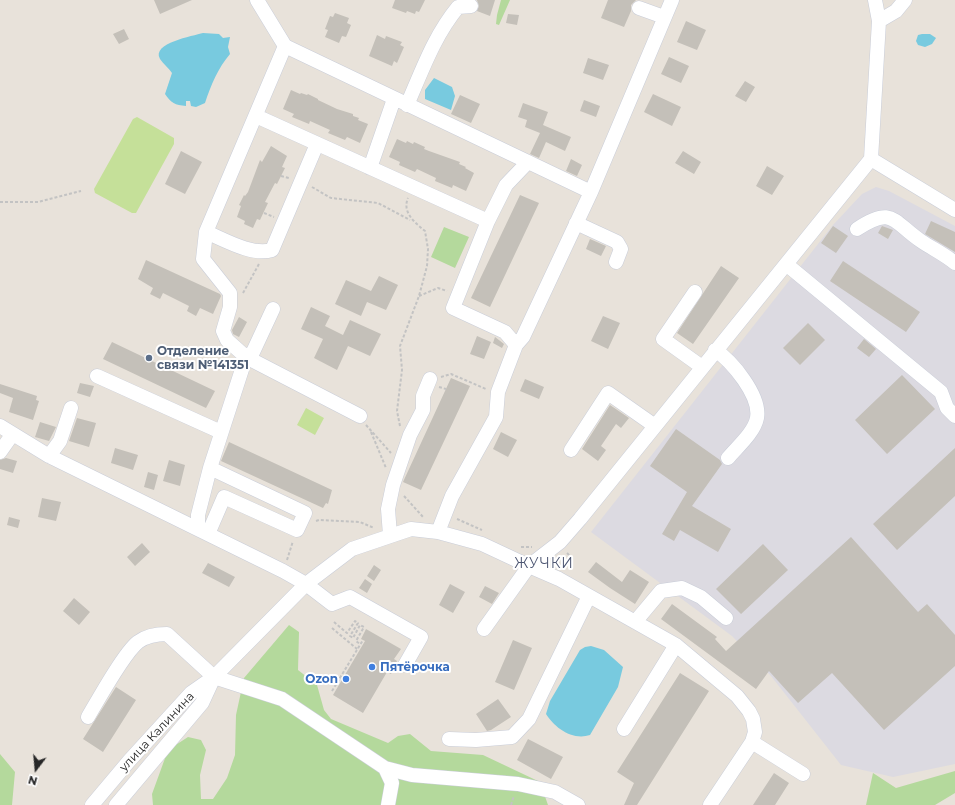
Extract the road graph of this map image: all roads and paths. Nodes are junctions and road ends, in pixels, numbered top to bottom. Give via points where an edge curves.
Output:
1 (257, 0) edge
2 (672, 0) edge
3 (875, 0) edge
4 (905, 0) edge
5 (471, 6) dead end
6 (639, 8) dead end
7 (664, 17) junction
8 (879, 21) junction
9 (286, 46) junction
10 (401, 102) junction
11 (256, 116) junction
12 (317, 144) junction
13 (871, 159) junction
14 (527, 163) junction
15 (370, 168) junction
16 (301, 181) junction
17 (412, 188) junction
18 (81, 191) dead end
19 (590, 192) junction
20 (0, 202) edge
21 (955, 210) edge
22 (410, 220) junction
23 (488, 221) junction
24 (576, 223) junction
25 (857, 229) dead end
26 (206, 232) junction
27 (616, 262) dead end
28 (955, 263) edge
29 (786, 264) junction
30 (695, 292) dead end
31 (458, 295) junction
32 (419, 296) junction
33 (273, 309) dead end
34 (516, 345) junction
35 (716, 350) junction
36 (246, 357) junction
37 (702, 367) junction
38 (97, 376) dead end
39 (430, 379) joint
40 (498, 392) junction
41 (71, 408) dead end
42 (360, 416) joint
43 (955, 416) edge
44 (0, 426) edge
45 (655, 426) junction
46 (401, 431) dead end
47 (221, 432) junction
48 (12, 435) junction
49 (571, 450) dead end
50 (0, 452) edge
51 (49, 456) junction
52 (728, 458) dead end
53 (400, 464) junction
54 (210, 468) junction
55 (456, 518) dead end
56 (297, 530) junction
57 (203, 532) junction
58 (438, 532) junction
59 (489, 533) dead end
60 (390, 535) junction
61 (516, 545) dead end
62 (537, 546) dead end
63 (529, 566) junction
64 (283, 571) junction
65 (306, 584) junction
66 (589, 596) junction
67 (726, 618) dead end
68 (334, 622) dead end
69 (635, 622) junction
70 (332, 628) dead end
71 (484, 629) dead end
72 (363, 640) dead end
73 (360, 644) junction
74 (676, 645) junction
75 (357, 649) junction
76 (405, 665) dead end
77 (214, 677) junction
78 (332, 691) dead end
79 (88, 716) dead end
80 (624, 729) dead end
81 (449, 739) dead end
82 (752, 742) junction
83 (385, 768) junction
84 (803, 774) dead end
85 (92, 805) edge
86 (116, 805) edge
87 (388, 805) edge
88 (578, 805) edge
89 (710, 805) edge

1 - 9 street
2 - 7 street
3 - 8 street
4 - 8 street via 896,11
5 - 10 street via 458,7 446,21
6 - 7 street
7 - 19 street
8 - 13 street
9 - 10 street
9 - 11 street
10 - 14 street
10 - 15 street
11 - 12 street
11 - 26 street
12 - 15 street
12 - 16 street
13 - 21 street
13 - 29 street
14 - 19 street
14 - 23 street via 506,185
15 - 17 street
16 - 22 path via 331,198 378,203
16 - 26 street via 272,250 250,250
17 - 22 path via 406,203
17 - 23 street
18 - 20 path via 38,202
19 - 24 street
22 - 32 path via 425,231 428,249 427,266
23 - 31 street
24 - 27 street via 617,242 620,249
24 - 34 street via 523,337
25 - 28 street via 872,219 884,217 899,221 921,241
26 - 36 street via 203,259 230,293 230,307 223,330 227,340
29 - 35 street
29 - 43 street via 941,392 947,408
30 - 37 street via 663,339
31 - 32 path via 438,288
31 - 34 street via 453,308 505,332
32 - 46 path via 400,346 402,370 397,411
33 - 36 street via 253,352
34 - 40 street
35 - 37 street
35 - 52 street via 727,358 756,402 757,418 750,432
36 - 42 street
36 - 47 street
37 - 45 street
38 - 47 street
39 - 40 path via 451,374 482,389
39 - 53 street via 423,396 423,410 410,434
40 - 58 street via 496,417 452,496
41 - 51 street via 60,441
42 - 53 path
44 - 48 street
45 - 49 street via 608,393
45 - 63 street via 560,542
47 - 54 street
48 - 50 street
48 - 51 street
51 - 57 street
53 - 60 street via 388,509
54 - 56 street via 305,513
54 - 57 street via 198,515
55 - 59 path
56 - 57 street via 224,497
56 - 60 path via 319,520 326,520 360,522
56 - 64 path
57 - 64 street
58 - 60 street via 411,529
58 - 63 street via 482,544
60 - 65 street via 352,549
61 - 62 path via 522,548
63 - 66 street
63 - 71 street
64 - 65 street
65 - 76 street via 332,604 350,597 421,638
65 - 77 street
66 - 69 street
66 - 81 street via 529,719 512,737
67 - 69 street via 701,597 682,588 661,591
68 - 73 path via 347,634 355,622 358,623 350,636 353,638 360,625 364,627 356,641
69 - 74 street
70 - 75 path
72 - 73 path
73 - 75 path
74 - 80 street
74 - 82 street via 737,696 749,711 755,732
75 - 78 path
77 - 79 street via 167,634 154,635 137,643 124,658
77 - 83 street via 282,699
77 - 85 street, улица Калинина via 191,693
77 - 86 street, улица Калинина via 202,703
82 - 84 street
82 - 89 street
83 - 87 street via 392,783
83 - 88 street via 412,776 518,784 555,792

